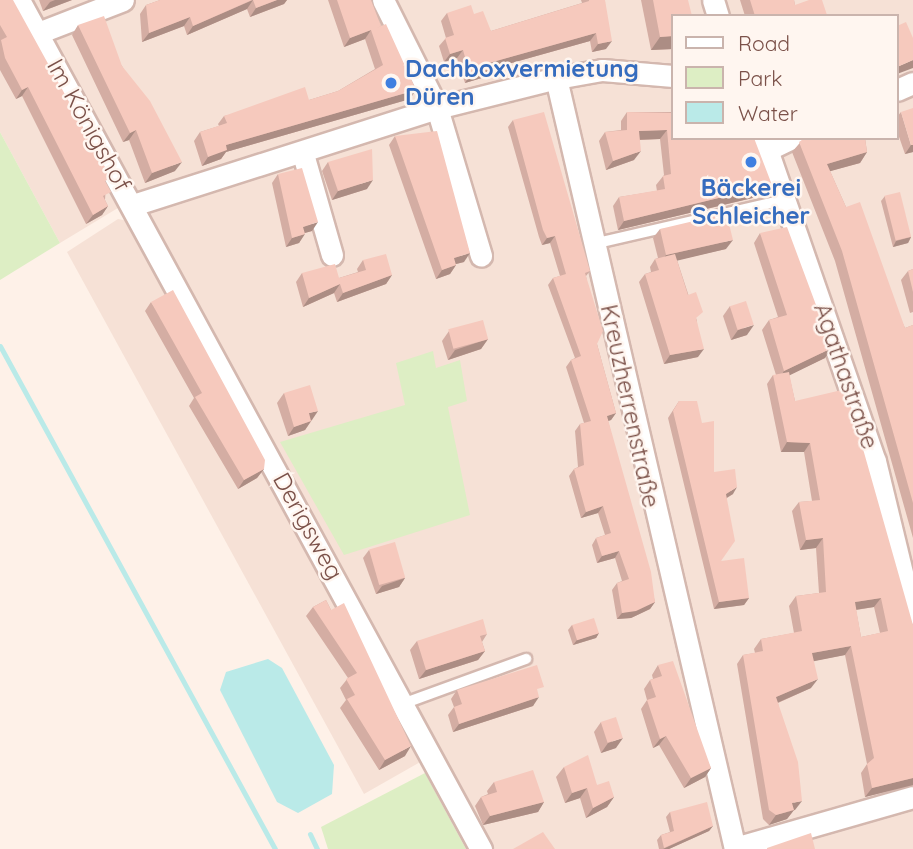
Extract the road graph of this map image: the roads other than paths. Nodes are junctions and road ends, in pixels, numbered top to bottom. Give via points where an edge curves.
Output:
1 (19, 0) edge
2 (123, 0) edge
3 (383, 0) edge
4 (38, 33) junction
5 (671, 76) edge
6 (556, 78) junction
7 (437, 108) junction
8 (783, 140) edge
9 (765, 144) edge
10 (303, 154) junction
11 (784, 200) junction
12 (133, 205) junction
13 (593, 244) junction
14 (332, 255) dead end
15 (481, 256) dead end
16 (913, 618) edge
17 (526, 659) dead end
18 (405, 703) junction
19 (913, 797) edge
20 (481, 849) edge
21 (735, 849) edge

1 - 4 street, Im Königshof
2 - 4 street
3 - 7 street
4 - 12 street, Im Königshof
5 - 6 street via 602,69
6 - 7 street, Im Königshof
6 - 13 street, Kreuzherrenstraße
7 - 10 street, Im Königshof
7 - 15 street
8 - 9 street
9 - 11 street, Agathastraße
10 - 12 street, Im Königshof
10 - 14 street
11 - 13 lane
11 - 16 street, Agathastraße via 875,461
12 - 18 street, Derigsweg
13 - 21 street, Kreuzherrenstraße
17 - 18 lane
18 - 20 street, Derigsweg
19 - 21 street

